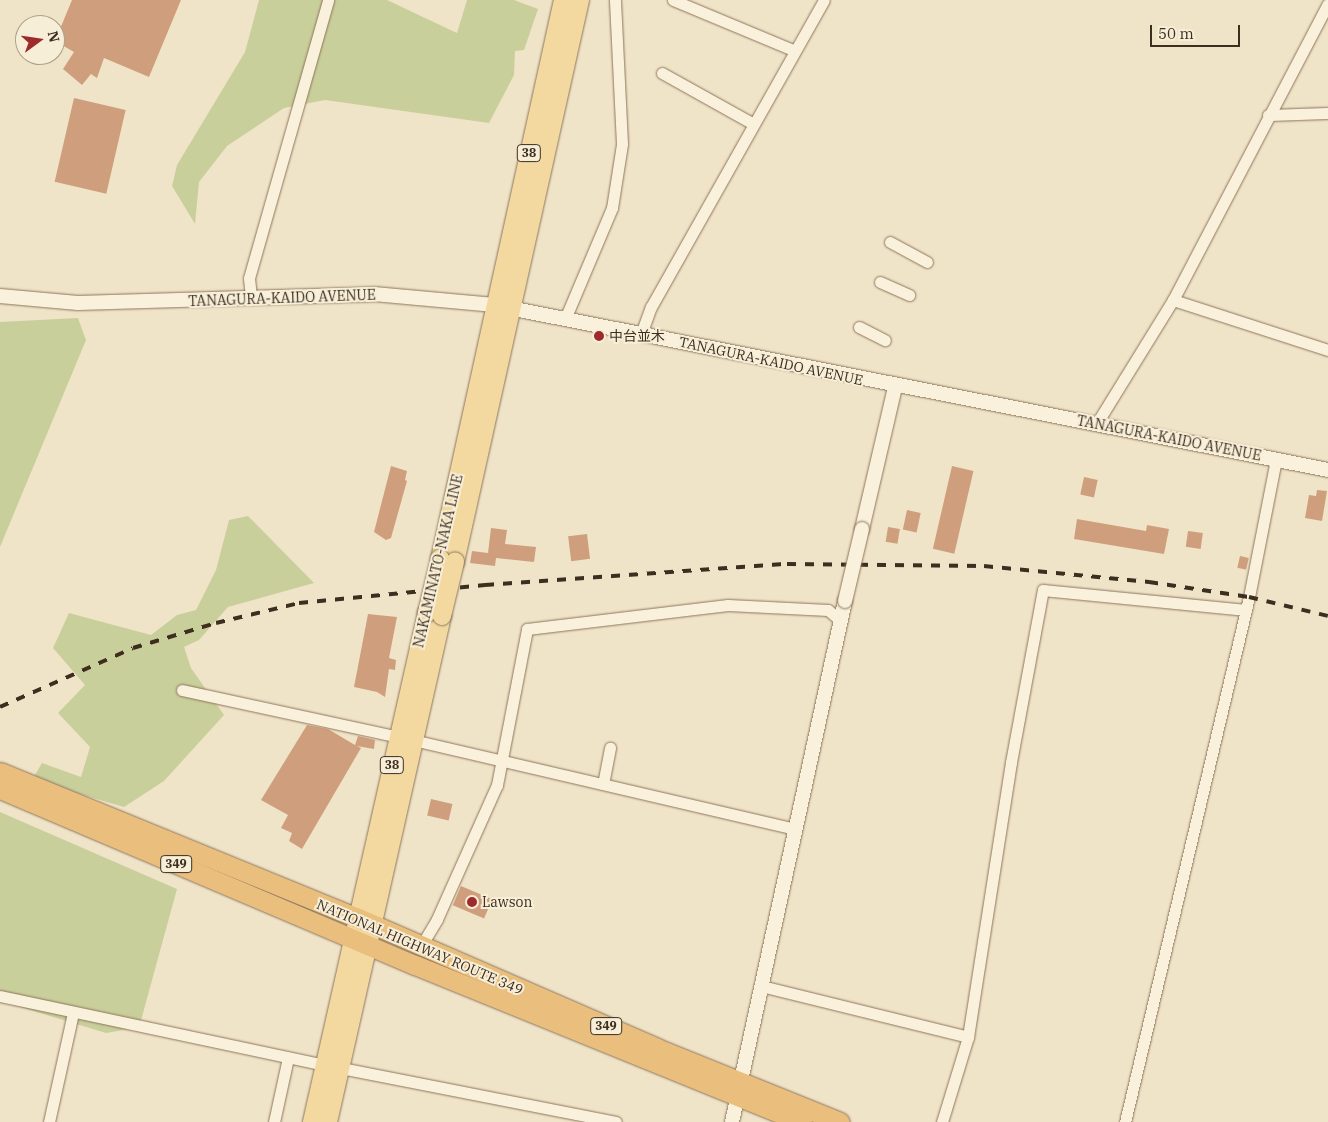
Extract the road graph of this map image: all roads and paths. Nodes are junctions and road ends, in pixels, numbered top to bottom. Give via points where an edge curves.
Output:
1 (328, 0) edge
2 (564, 0) edge
3 (580, 0) edge
4 (615, 0) edge
5 (673, 0) edge
6 (824, 0) edge
7 (1328, 4) edge
8 (793, 50) junction
9 (662, 74) dead end
10 (1328, 113) edge
11 (1268, 115) junction
12 (752, 123) junction
13 (890, 242) dead end
14 (927, 262) dead end
15 (880, 282) dead end
16 (0, 296) edge
17 (909, 296) dead end
18 (251, 297) junction
19 (1173, 300) junction
20 (503, 307) junction
21 (565, 319) junction
22 (859, 328) dead end
23 (641, 334) junction
24 (885, 340) dead end
25 (1328, 350) edge
26 (895, 387) junction
27 (1097, 423) junction
28 (1276, 460) junction
29 (1328, 470) edge
30 (1246, 610) junction
31 (841, 621) junction
32 (182, 690) dead end
33 (406, 739) junction
34 (610, 748) dead end
35 (502, 761) junction
36 (0, 772) edge
37 (603, 784) junction
38 (0, 789) edge
39 (796, 829) junction
40 (356, 917) junction
41 (374, 925) junction
42 (352, 938) junction
43 (369, 946) junction
44 (421, 946) junction
45 (761, 986) junction
46 (0, 996) edge
47 (73, 1013) junction
48 (968, 1037) junction
49 (288, 1058) junction
50 (333, 1067) junction
51 (739, 1089) junction
52 (49, 1122) edge
53 (274, 1122) edge
54 (312, 1122) edge
55 (328, 1122) edge
56 (616, 1122) edge
57 (732, 1122) edge
58 (802, 1122) edge
59 (840, 1122) edge
60 (942, 1122) edge
61 (1125, 1122) edge

1 - 18 street via 249,278
2 - 20 main road, NAKAMINATO-NAKA LINE / 38
3 - 20 main road, NAKAMINATO-NAKA LINE / 38
4 - 21 street via 621,153 612,208
5 - 8 street
6 - 8 street
7 - 11 street
8 - 12 street
9 - 12 street
10 - 11 street
11 - 19 street
12 - 23 street via 651,307
13 - 14 street
15 - 17 street
16 - 18 street, TANAGURA-KAIDO AVENUE via 78,303
18 - 20 street, TANAGURA-KAIDO AVENUE via 374,294
19 - 25 street
19 - 27 street
20 - 21 street, TANAGURA-KAIDO AVENUE
20 - 33 main road, NAKAMINATO-NAKA LINE / 38, bridge
21 - 23 street, TANAGURA-KAIDO AVENUE
22 - 24 street
23 - 26 street, TANAGURA-KAIDO AVENUE
26 - 27 street, TANAGURA-KAIDO AVENUE
26 - 31 street, bridge
27 - 28 street, TANAGURA-KAIDO AVENUE
28 - 29 street, TANAGURA-KAIDO AVENUE
28 - 30 street
30 - 48 street via 1043,590 1011,762
30 - 61 street
31 - 35 street via 828,610 728,605 527,628
31 - 39 street
32 - 33 street
33 - 35 street
33 - 40 main road, NAKAMINATO-NAKA LINE / 38
33 - 41 main road, NAKAMINATO-NAKA LINE / 38
34 - 37 street
35 - 37 street
35 - 44 street via 497,785 437,919
36 - 40 highway, NATIONAL HIGHWAY ROUTE 349 / 349
37 - 39 street
38 - 42 highway, NATIONAL HIGHWAY ROUTE 349 / 349
39 - 45 street
40 - 41 highway, NATIONAL HIGHWAY ROUTE 349 / 349
40 - 42 main road, NAKAMINATO-NAKA LINE / 38
41 - 43 main road, NAKAMINATO-NAKA LINE / 38
41 - 44 highway, NATIONAL HIGHWAY ROUTE 349 / 349
42 - 43 highway, NATIONAL HIGHWAY ROUTE 349 / 349
42 - 50 main road, NAKAMINATO-NAKA LINE / 38
43 - 50 main road, NAKAMINATO-NAKA LINE / 38
43 - 51 highway, NATIONAL HIGHWAY ROUTE 349 / 349
44 - 51 highway, NATIONAL HIGHWAY ROUTE 349 / 349
45 - 48 street
45 - 51 street
46 - 47 street
47 - 49 street
47 - 52 street
48 - 60 street
49 - 50 street
49 - 53 street
50 - 54 main road, NAKAMINATO-NAKA LINE / 38
50 - 55 main road, NAKAMINATO-NAKA LINE / 38
50 - 56 street
51 - 57 street
51 - 58 highway, NATIONAL HIGHWAY ROUTE 349 / 349
51 - 59 highway, NATIONAL HIGHWAY ROUTE 349 / 349

